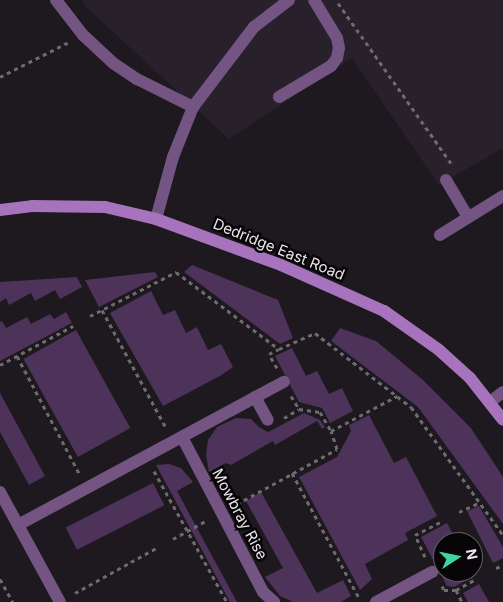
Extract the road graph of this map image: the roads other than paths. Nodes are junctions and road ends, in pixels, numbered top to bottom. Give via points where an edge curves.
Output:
1 (56, 0) edge
2 (289, 0) edge
3 (314, 0) edge
4 (279, 97) dead end
5 (193, 107) junction
6 (446, 180) road end
7 (503, 196) edge
8 (0, 210) edge
9 (468, 217) junction
10 (156, 219) junction
11 (444, 227) dead end
12 (284, 382) dead end
13 (503, 392) edge
14 (256, 397) junction
15 (490, 402) junction
16 (268, 420) dead end
17 (503, 420) edge
18 (178, 439) junction
19 (0, 492) edge
20 (18, 525) junction
21 (432, 572) road end
22 (60, 602) edge
23 (274, 602) edge
24 (376, 602) edge

1 - 5 street via 83,35 113,63
2 - 5 street via 254,27
3 - 4 street via 337,38 337,58 331,66
5 - 10 street via 173,157
6 - 9 street
7 - 9 street
8 - 10 street, Dedridge East Road via 32,206 105,207
9 - 11 street
10 - 15 street, Dedridge East Road via 281,265 384,311 440,350
12 - 14 street
13 - 15 street
14 - 16 street
14 - 18 street
15 - 17 street, Dedridge East Road
18 - 20 street
18 - 23 street, Mowbray Rise via 263,592
19 - 20 street
20 - 22 street
21 - 24 street

